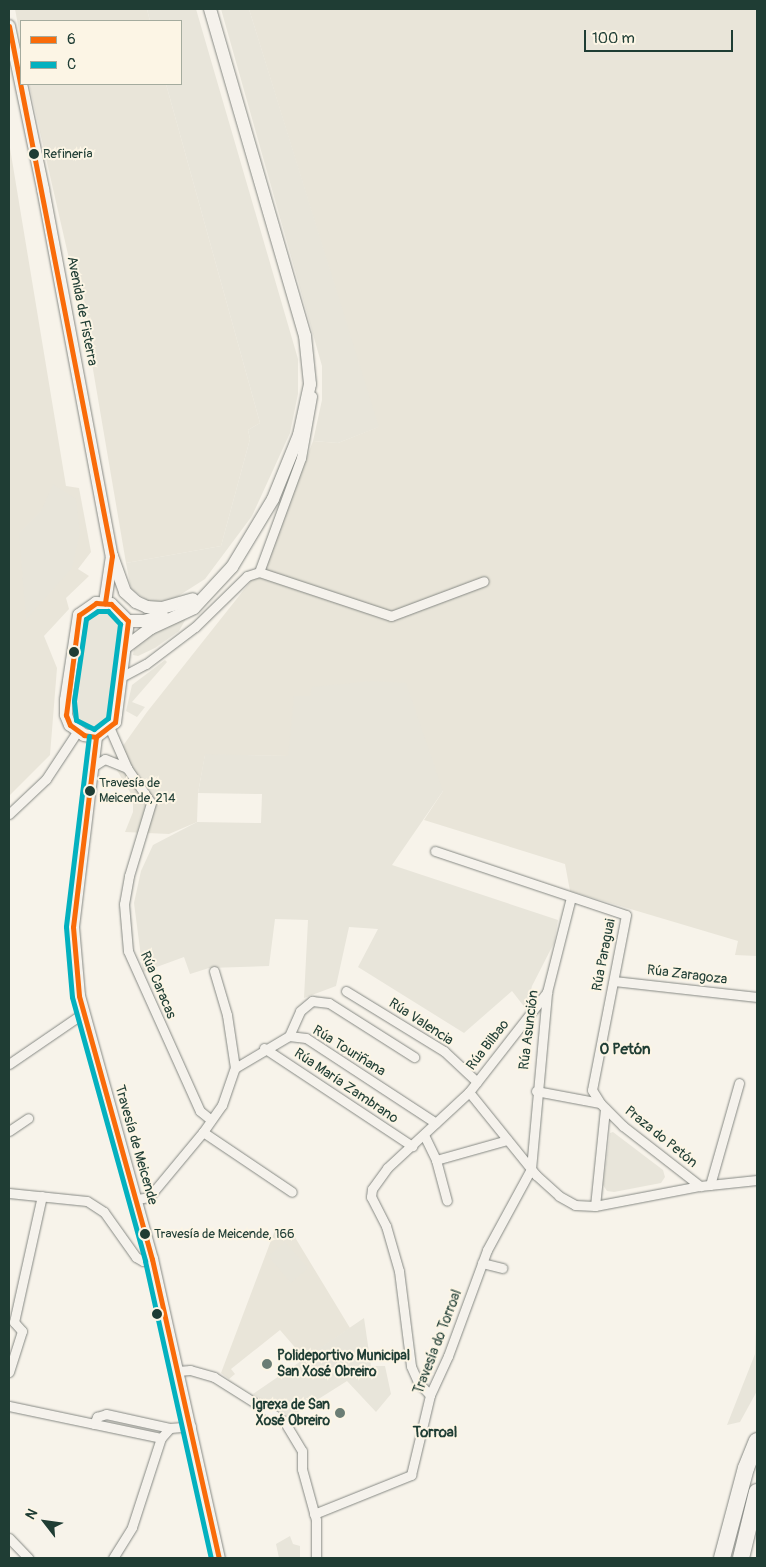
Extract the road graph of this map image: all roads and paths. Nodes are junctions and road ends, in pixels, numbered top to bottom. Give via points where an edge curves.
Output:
1 (210, 9) edge
2 (9, 26) edge
3 (20, 79) edge
4 (21, 85) edge
5 (310, 384) junction
6 (112, 556) junction
7 (259, 572) junction
8 (484, 581) dead end
9 (216, 586) junction
10 (193, 599) junction
11 (105, 603) junction
12 (128, 621) junction
13 (127, 646) junction
14 (123, 676) junction
15 (110, 729) junction
16 (77, 732) junction
17 (96, 737) junction
18 (127, 768) junction
19 (90, 769) junction
20 (9, 814) edge
21 (435, 851) dead end
22 (571, 897) junction
23 (214, 972) dead end
24 (614, 980) junction
25 (346, 991) dead end
26 (547, 992) junction
27 (757, 997) edge
28 (82, 1014) junction
29 (289, 1036) junction
30 (264, 1048) junction
31 (414, 1057) dead end
32 (9, 1064) edge
33 (235, 1068) junction
34 (477, 1082) junction
35 (739, 1083) dead end
36 (536, 1091) junction
37 (470, 1092) junction
38 (602, 1106) junction
39 (28, 1118) dead end
40 (211, 1120) junction
41 (436, 1124) junction
42 (9, 1131) edge
43 (203, 1132) junction
44 (424, 1136) junction
45 (507, 1140) junction
46 (412, 1146) junction
47 (436, 1160) junction
48 (531, 1169) junction
49 (757, 1180) edge
50 (710, 1185) junction
51 (700, 1186) junction
52 (292, 1192) dead end
53 (9, 1194) edge
54 (42, 1196) junction
55 (137, 1199) junction
56 (448, 1201) dead end
57 (594, 1206) junction
58 (152, 1259) junction
59 (482, 1263) junction
60 (502, 1268) dead end
61 (9, 1326) edge
62 (22, 1331) junction
63 (178, 1371) junction
64 (9, 1372) edge
65 (430, 1394) junction
66 (9, 1406) edge
67 (94, 1424) junction
68 (191, 1426) junction
69 (170, 1428) junction
70 (161, 1438) junction
71 (757, 1441) edge
72 (757, 1492) edge
73 (314, 1514) junction
74 (757, 1521) edge
75 (9, 1538) edge
76 (23, 1557) edge
77 (113, 1558) edge
78 (219, 1558) edge
79 (316, 1558) edge
80 (722, 1558) edge
81 (742, 1558) edge

1 - 5 main road via 306,336
2 - 3 main road, Avenida de Fisterra
4 - 6 main road, Avenida de Fisterra
5 - 7 street via 312,402 301,458
5 - 9 main road via 299,435 273,499 232,567
6 - 10 main road via 124,592 136,602 162,608
6 - 11 main road, Avenida de Fisterra
7 - 8 street via 390,616
7 - 14 street via 247,576 195,627 146,664
9 - 10 main road
9 - 13 main road via 194,608 151,628
10 - 12 main road via 144,622
11 - 12 main road via 120,610
11 - 16 main road via 84,608 75,630 66,715
12 - 13 main road
13 - 14 main road
14 - 15 main road via 118,712
15 - 17 main road
15 - 18 street, Rúa Caracas
16 - 17 main road
16 - 20 street via 46,779
17 - 19 main road, Travesía de Meicende
18 - 19 street via 105,759
18 - 40 street, Rúa Caracas via 152,803 129,876 124,904 128,951 200,1111
19 - 28 main road, Travesía de Meicende via 73,927
21 - 22 street, Rúa Paraguai
22 - 24 street, Rúa Paraguai via 626,914
22 - 26 street, Rúa Asunción
23 - 33 street via 227,1015
24 - 27 street, Rúa Zaragoza
24 - 38 street, Rúa Paraguai via 592,1090
25 - 34 street, Rúa Valencia via 444,1051
26 - 34 street, Rúa Bilbao
26 - 36 street, Rúa Asunción
28 - 32 street
28 - 55 main road, Travesía de Meicende
29 - 30 street, Rúa Touriñana
29 - 31 street via 300,1011 312,1001 329,1003
29 - 41 street, Rúa Touriñana via 306,1038
30 - 33 street, Rúa Touriñana
30 - 46 street, Rúa María Zambrano
33 - 40 street via 222,1105
34 - 37 street, Rúa Bilbao
35 - 50 street
36 - 38 street
36 - 48 street, Rúa Asunción
37 - 41 street
37 - 45 street
38 - 51 street, Praza do Petón
38 - 57 street, Praza do Petón
39 - 42 street
40 - 43 street
41 - 44 street
43 - 52 street
43 - 55 street via 149,1197
44 - 46 street
44 - 47 street
45 - 47 street
45 - 48 street
46 - 65 street via 377,1180 371,1197 393,1245 411,1366 418,1382
47 - 56 street
48 - 57 street via 560,1196 575,1205
48 - 59 street, Travesía do Torroal
49 - 50 street
50 - 51 street
51 - 57 street
53 - 54 street
54 - 58 street via 96,1205 129,1250 143,1261
54 - 62 street via 14,1322
55 - 58 main road, Travesía de Meicende
58 - 63 main road, Travesía de Meicende
59 - 60 street
59 - 65 street, Travesía do Torroal via 448,1356
61 - 62 street
62 - 64 street
63 - 68 main road, Travesía de Meicende
63 - 73 street via 190,1370 214,1377 284,1421 302,1451 302,1469
65 - 73 street, Travesía do Torroal via 411,1476
66 - 67 street
67 - 69 street via 97,1417 106,1414
67 - 70 street
68 - 69 street
68 - 78 main road, Travesía de Meicende
69 - 70 street
70 - 77 street via 132,1527
71 - 80 highway via 746,1468
72 - 81 highway
73 - 79 street
74 - 81 highway
75 - 76 street

